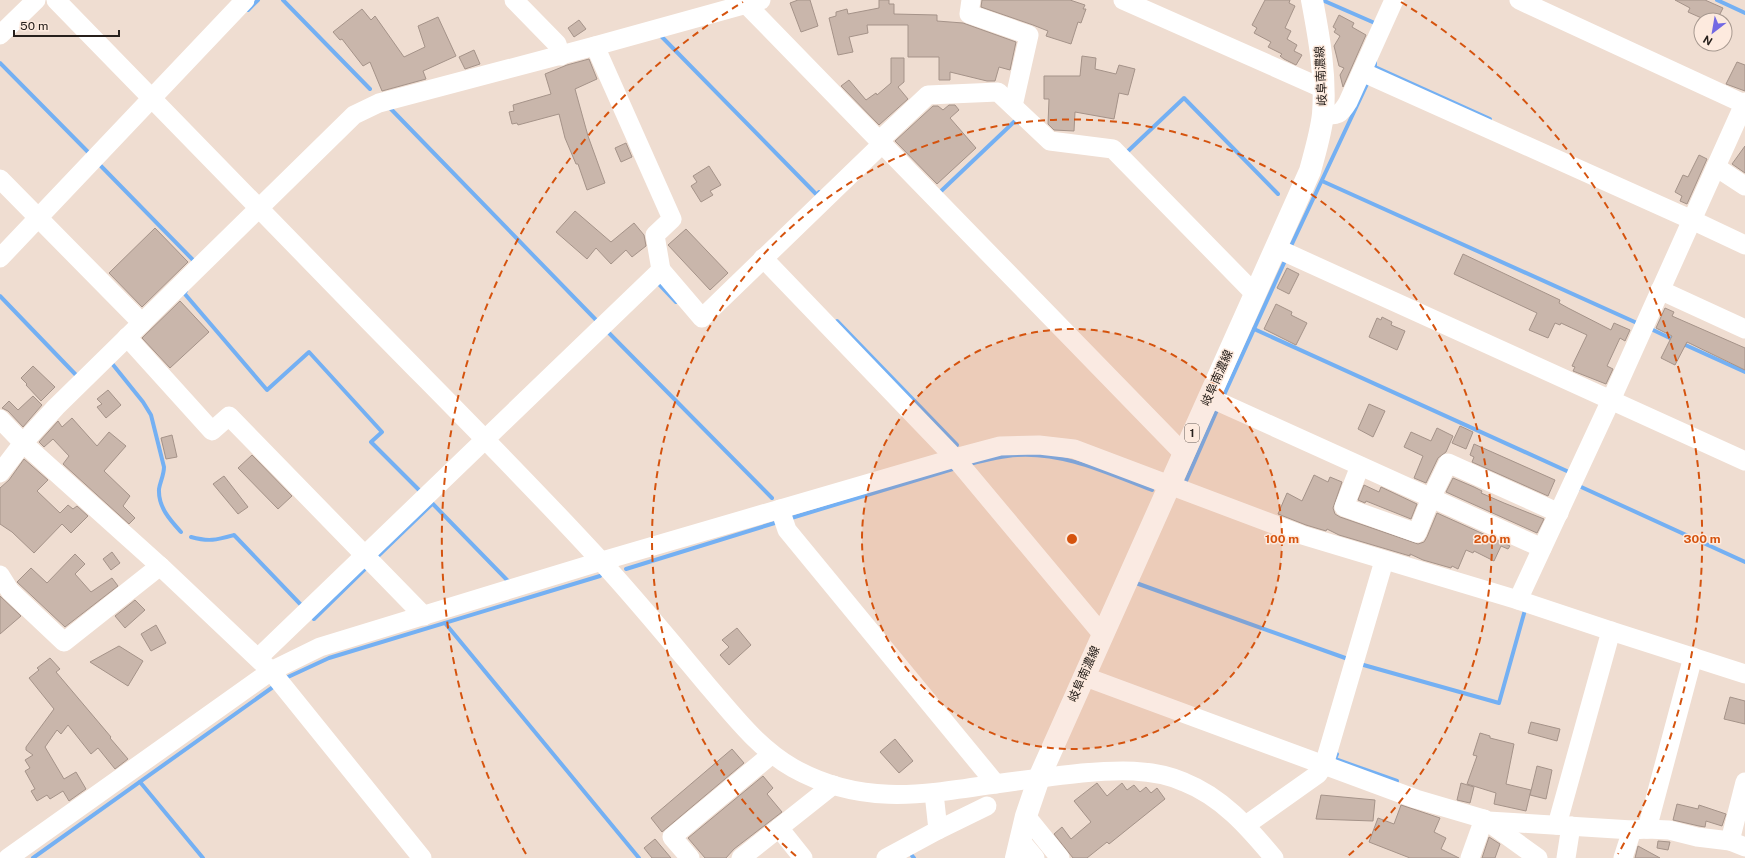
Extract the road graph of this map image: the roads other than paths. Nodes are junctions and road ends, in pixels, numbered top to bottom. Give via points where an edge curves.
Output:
1 (36, 0) edge
2 (56, 0) edge
3 (245, 0) edge
4 (514, 0) edge
5 (971, 0) edge
6 (1123, 0) edge
7 (1312, 0) edge
8 (1394, 0) edge
9 (1519, 0) edge
10 (753, 2) edge
11 (0, 35) edge
12 (596, 46) junction
13 (561, 56) junction
14 (1362, 72) junction
15 (1324, 89) junction
16 (155, 102) junction
17 (1745, 103) edge
18 (1013, 106) junction
19 (1323, 114) junction
20 (881, 142) junction
21 (1716, 167) junction
22 (0, 179) edge
23 (1745, 186) edge
24 (259, 209) junction
25 (1692, 220) junction
26 (42, 222) junction
27 (1745, 245) edge
28 (1276, 248) junction
29 (0, 258) edge
30 (763, 258) junction
31 (661, 270) junction
32 (1660, 290) junction
33 (1255, 294) junction
34 (142, 323) junction
35 (1745, 329) edge
36 (127, 338) junction
37 (1208, 398) junction
38 (1611, 400) junction
39 (0, 419) edge
40 (486, 440) junction
41 (23, 443) junction
42 (1182, 453) junction
43 (955, 458) junction
44 (1745, 461) edge
45 (1360, 466) junction
46 (0, 473) edge
47 (1169, 484) junction
48 (1431, 498) junction
49 (780, 509) junction
50 (1559, 513) junction
51 (1542, 548) junction
52 (365, 556) junction
53 (1384, 561) junction
54 (602, 562) junction
55 (160, 566) junction
56 (0, 575) edge
57 (1518, 600) junction
58 (424, 616) junction
59 (1611, 632) junction
60 (1102, 634) junction
61 (1693, 657) junction
62 (264, 664) junction
63 (1745, 674) edge
64 (1083, 676) junction
65 (772, 754) junction
66 (1324, 765) junction
67 (1038, 778) junction
68 (1745, 782) edge
69 (996, 784) junction
70 (833, 785) junction
71 (934, 793) junction
72 (987, 806) dead end
73 (1026, 816) junction
74 (1486, 820) junction
75 (1246, 825) junction
76 (1564, 826) junction
77 (779, 828) junction
78 (1640, 829) junction
79 (938, 830) junction
80 (1740, 841) edge
81 (1018, 849) edge
82 (8, 858) edge
83 (422, 858) edge
84 (690, 858) edge
85 (741, 858) edge
86 (803, 858) edge
87 (886, 858) edge
88 (1035, 858) edge
89 (1060, 858) edge
90 (1274, 858) edge
91 (1470, 858) edge
92 (1538, 858) edge
93 (1566, 858) edge
94 (1623, 858) edge

1 - 11 street
2 - 16 street
3 - 16 street
4 - 13 street via 557,44
5 - 18 street via 969,14 1030,35
6 - 15 street
7 - 15 main road, 岐阜南濃線 / 1 via 1323,64
8 - 14 street
9 - 17 street
10 - 12 street
10 - 20 street
12 - 13 street
12 - 31 street via 672,219 655,234
13 - 24 street via 379,103 354,115
14 - 19 street via 1342,111 1333,116
14 - 25 street
15 - 19 main road, 岐阜南濃線 / 1
16 - 24 street
16 - 26 street
17 - 21 street
18 - 20 street via 998,92 928,95
18 - 33 street via 1050,141 1113,149
19 - 28 main road, 岐阜南濃線 / 1 via 1310,171
20 - 30 street
20 - 42 street
21 - 23 street
21 - 25 street
22 - 26 street
24 - 34 street
24 - 40 street
25 - 27 street
25 - 32 street
26 - 29 street
26 - 34 street
28 - 33 main road, 岐阜南濃線 / 1
28 - 38 street
30 - 31 street via 702,318
30 - 43 street
31 - 40 street
32 - 35 street
32 - 38 street
33 - 37 main road, 岐阜南濃線 / 1
34 - 36 street
36 - 41 street
36 - 52 street via 212,431 229,416
37 - 42 main road, 岐阜南濃線 / 1
37 - 45 street
38 - 44 street
38 - 50 street
39 - 41 street
40 - 52 street
40 - 54 street
41 - 46 street
41 - 55 street
42 - 47 main road, 岐阜南濃線 / 1
43 - 47 street via 1000,446 1039,445 1074,449
43 - 49 street
43 - 60 street
45 - 48 street
45 - 48 street via 1344,507 1417,533
47 - 53 street via 1302,535
47 - 60 main road, 岐阜南濃線 / 1
48 - 50 street via 1448,463
48 - 51 street
49 - 54 street
49 - 69 street via 787,530
50 - 51 street
51 - 57 street
52 - 58 street
52 - 62 street
53 - 57 street
53 - 66 street
54 - 58 street
54 - 65 street via 740,724
55 - 56 street via 64,642 10,591
55 - 62 street
57 - 59 street
58 - 62 street
59 - 61 street
59 - 76 street
60 - 64 main road, 岐阜南濃線 / 1
61 - 63 street
61 - 78 street
62 - 82 street
62 - 83 street
64 - 66 street
64 - 67 main road, 岐阜南濃線 / 1
65 - 70 street via 811,777
65 - 84 street via 672,837
66 - 74 street via 1416,799
66 - 75 street via 1318,774
67 - 69 street
67 - 73 main road, 岐阜南濃線 / 1
67 - 75 street via 1108,771 1146,772 1182,781 1213,797
68 - 80 street
69 - 71 street
70 - 71 street via 890,796
70 - 77 street
71 - 79 street
72 - 79 street
73 - 81 main road, 岐阜南濃線 / 1
73 - 89 street
74 - 76 street
74 - 91 street
74 - 92 street
75 - 90 street
76 - 78 street
76 - 93 street
77 - 85 street
77 - 86 street
78 - 80 street via 1669,830 1697,837
78 - 94 street
79 - 87 street
81 - 88 street

